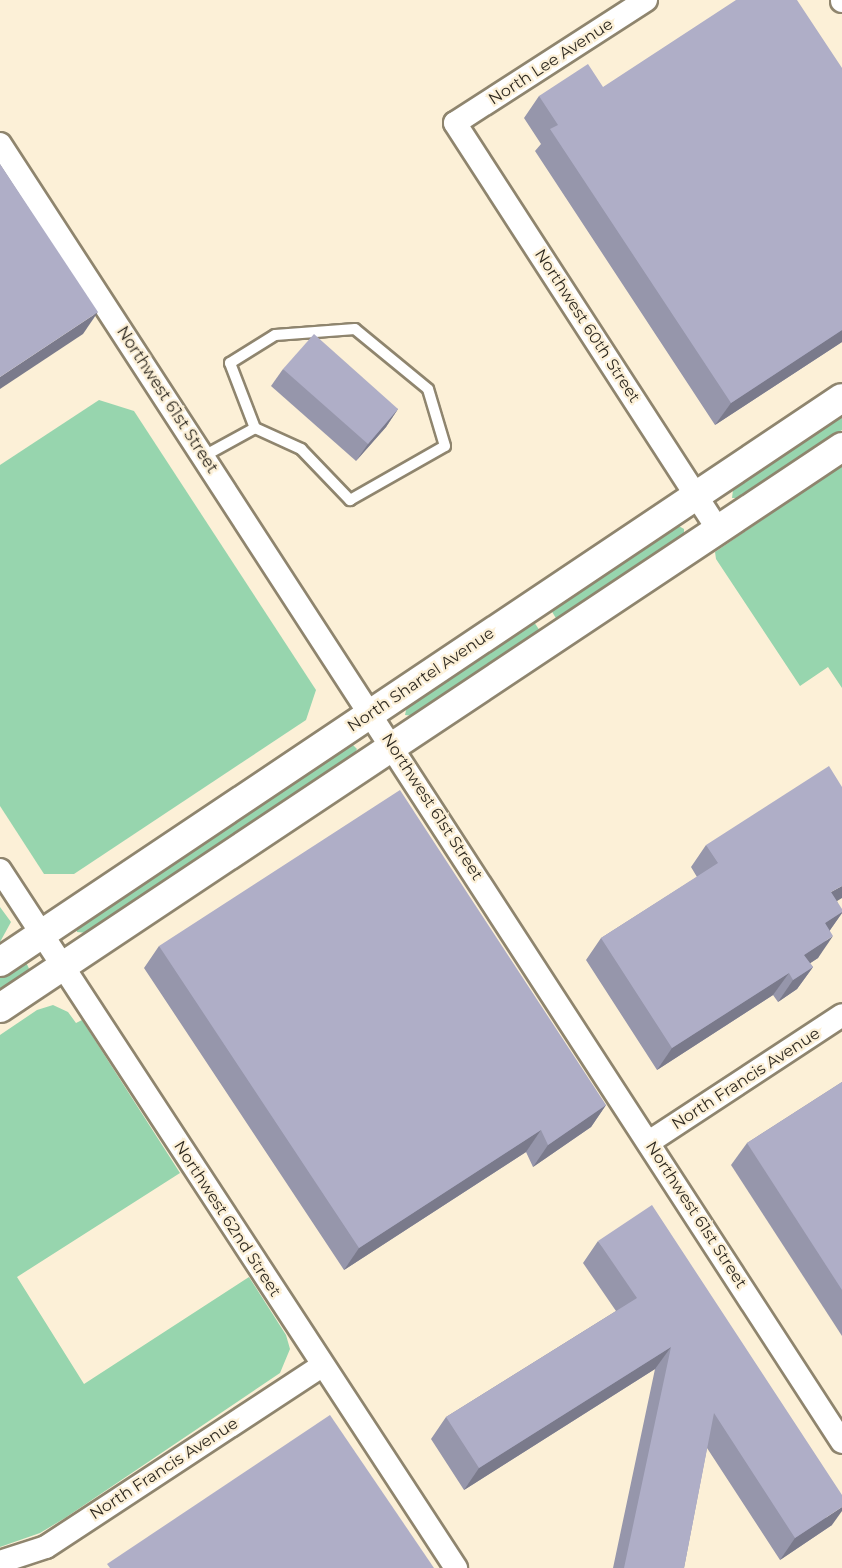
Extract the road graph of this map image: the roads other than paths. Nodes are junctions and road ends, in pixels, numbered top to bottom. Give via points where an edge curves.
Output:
1 (646, 0) edge
2 (455, 123) joint
3 (0, 144) edge
4 (842, 398) edge
5 (255, 428) junction
6 (842, 447) edge
7 (204, 456) junction
8 (696, 496) junction
9 (718, 529) junction
10 (371, 713) junction
11 (393, 746) junction
12 (0, 870) edge
13 (41, 935) junction
14 (0, 962) edge
15 (62, 967) junction
16 (0, 1008) edge
17 (842, 1015) edge
18 (649, 1142) junction
19 (322, 1365) junction
20 (842, 1442) edge
21 (0, 1562) edge
22 (456, 1568) edge

1 - 2 street, North Lee Avenue
2 - 8 street, Northwest 60th Street
3 - 7 street, Northwest 61st Street
4 - 8 street, North Shartel Avenue
5 - 5 lane via 301,449 350,500 445,446 428,388 355,329 275,335 230,363
5 - 7 lane
6 - 9 street
7 - 10 street, Northwest 61st Street
8 - 9 street, Northwest 60th Street
8 - 10 street, North Shartel Avenue
9 - 11 street
10 - 11 street, Northwest 61st Street
10 - 13 street, North Shartel Avenue
11 - 15 street
11 - 18 street, Northwest 61st Street
12 - 13 street, Northwest 62nd Street
13 - 14 street, North Shartel Avenue
13 - 15 street, Northwest 62nd Street
15 - 16 street
15 - 19 street, Northwest 62nd Street
17 - 18 street, North Francis Avenue
18 - 20 street, Northwest 61st Street
19 - 21 street, North Francis Avenue via 46,1547
19 - 22 street, Northwest 62nd Street

